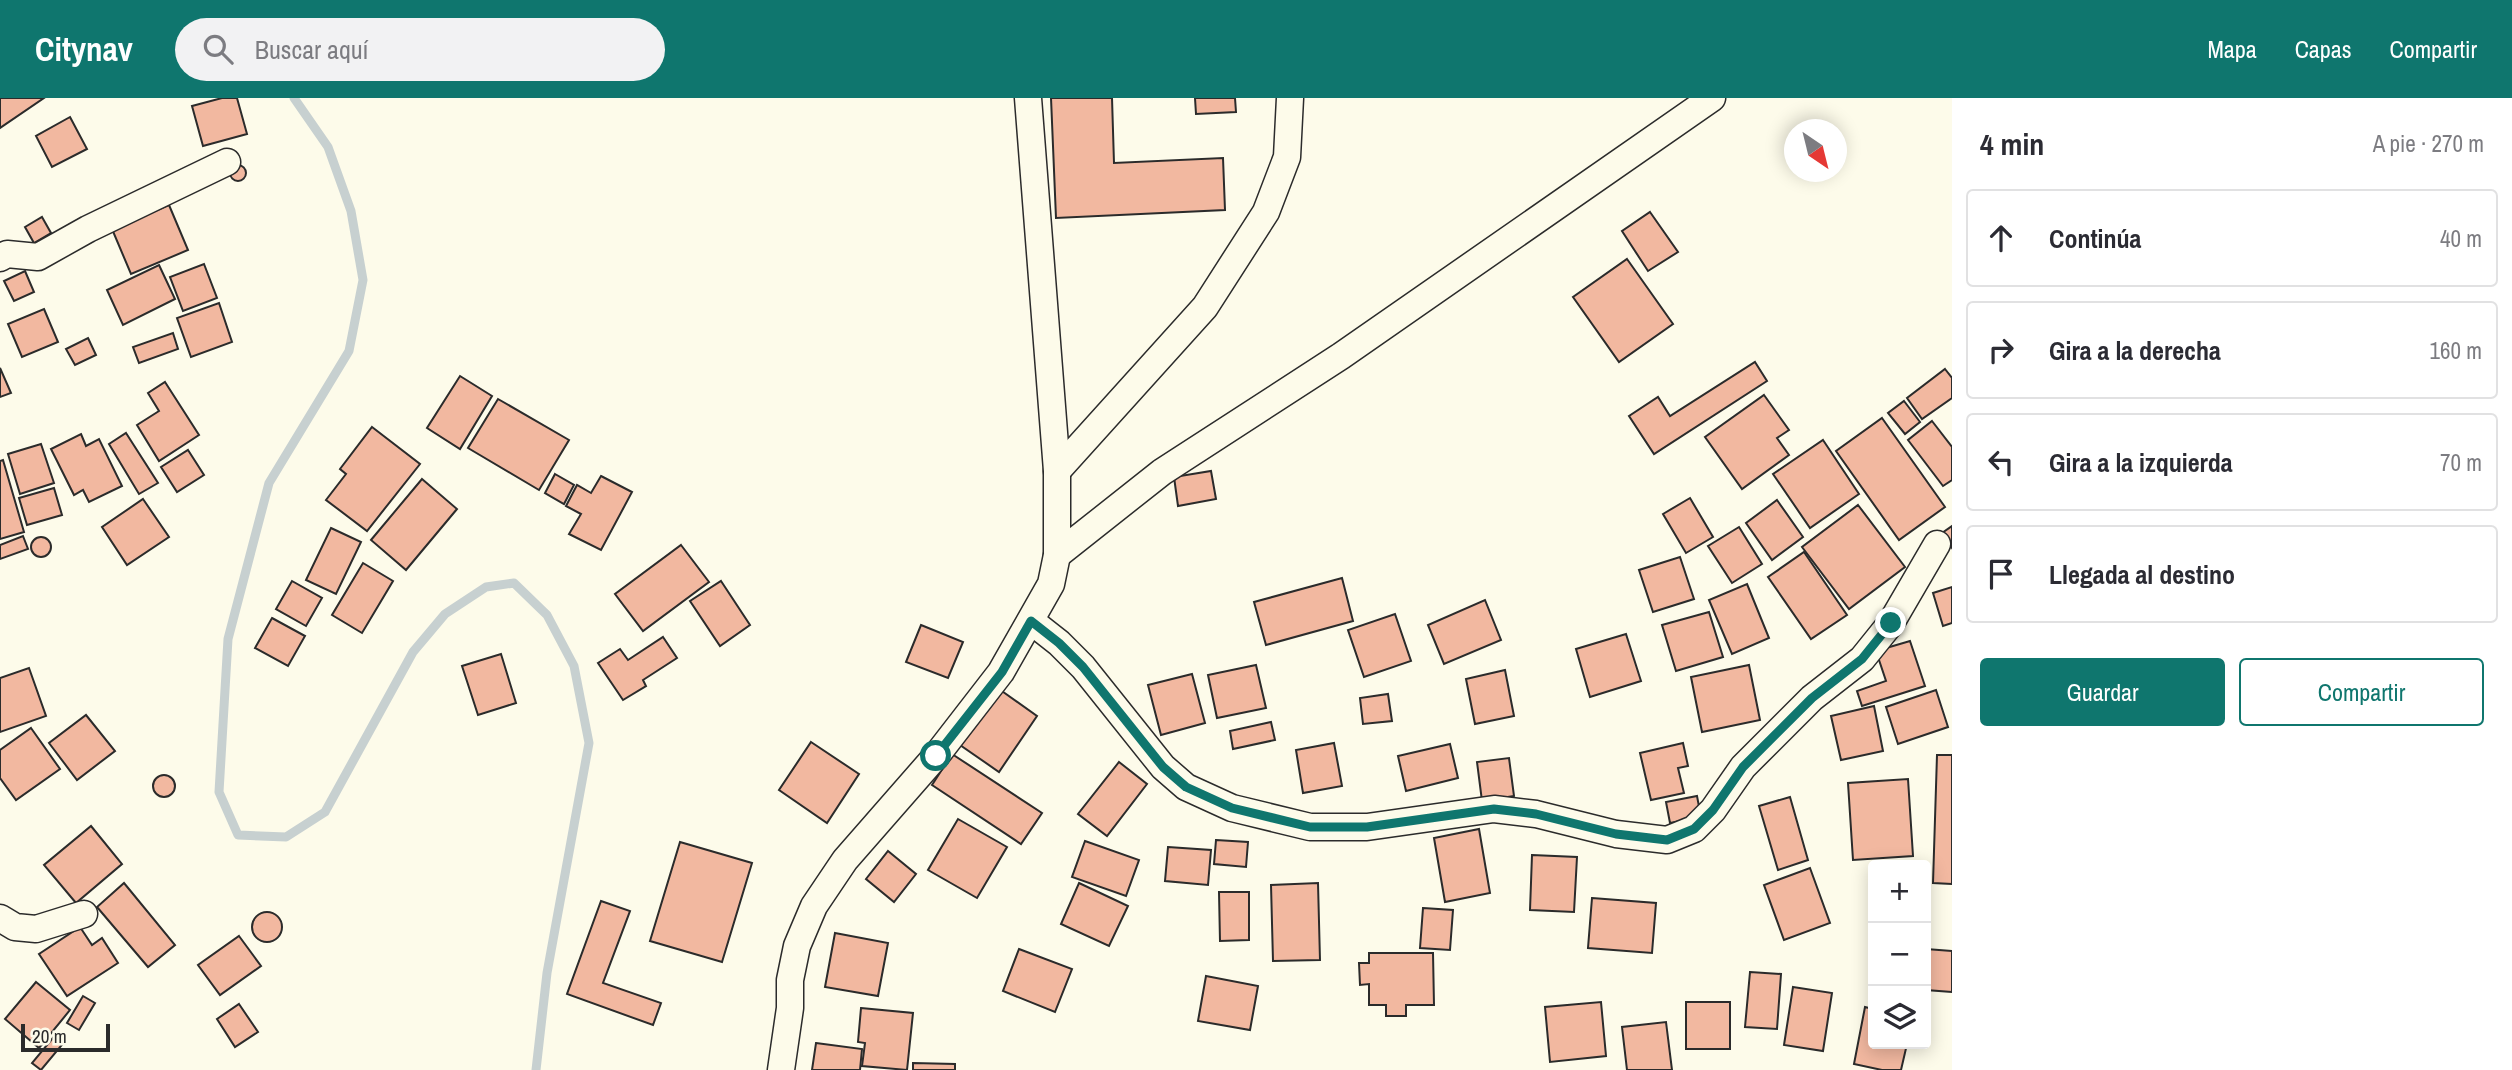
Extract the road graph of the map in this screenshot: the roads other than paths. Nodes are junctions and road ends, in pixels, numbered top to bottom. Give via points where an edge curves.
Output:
1 (1028, 98) edge
2 (1290, 98) edge
3 (1712, 98) edge
4 (227, 162) dead end
5 (0, 258) edge
6 (1057, 471) junction
7 (1937, 544) dead end
8 (1057, 555) junction
9 (1031, 621) junction
10 (84, 914) dead end
11 (0, 918) edge
12 (781, 1070) edge

1 - 6 street
2 - 6 street via 1287,157 1266,212 1205,307
3 - 8 street via 1341,356 1162,472
4 - 5 street via 38,257 7,254
6 - 8 street
7 - 9 street via 1891,623 1862,659 1812,698 1743,767 1694,829 1667,840 1494,809 1355,827 1310,827 1232,808 1186,787 1163,767 1083,667
8 - 9 street via 1051,584
9 - 12 street via 1002,672 845,860 814,906 794,958
10 - 11 street via 36,929 15,928

